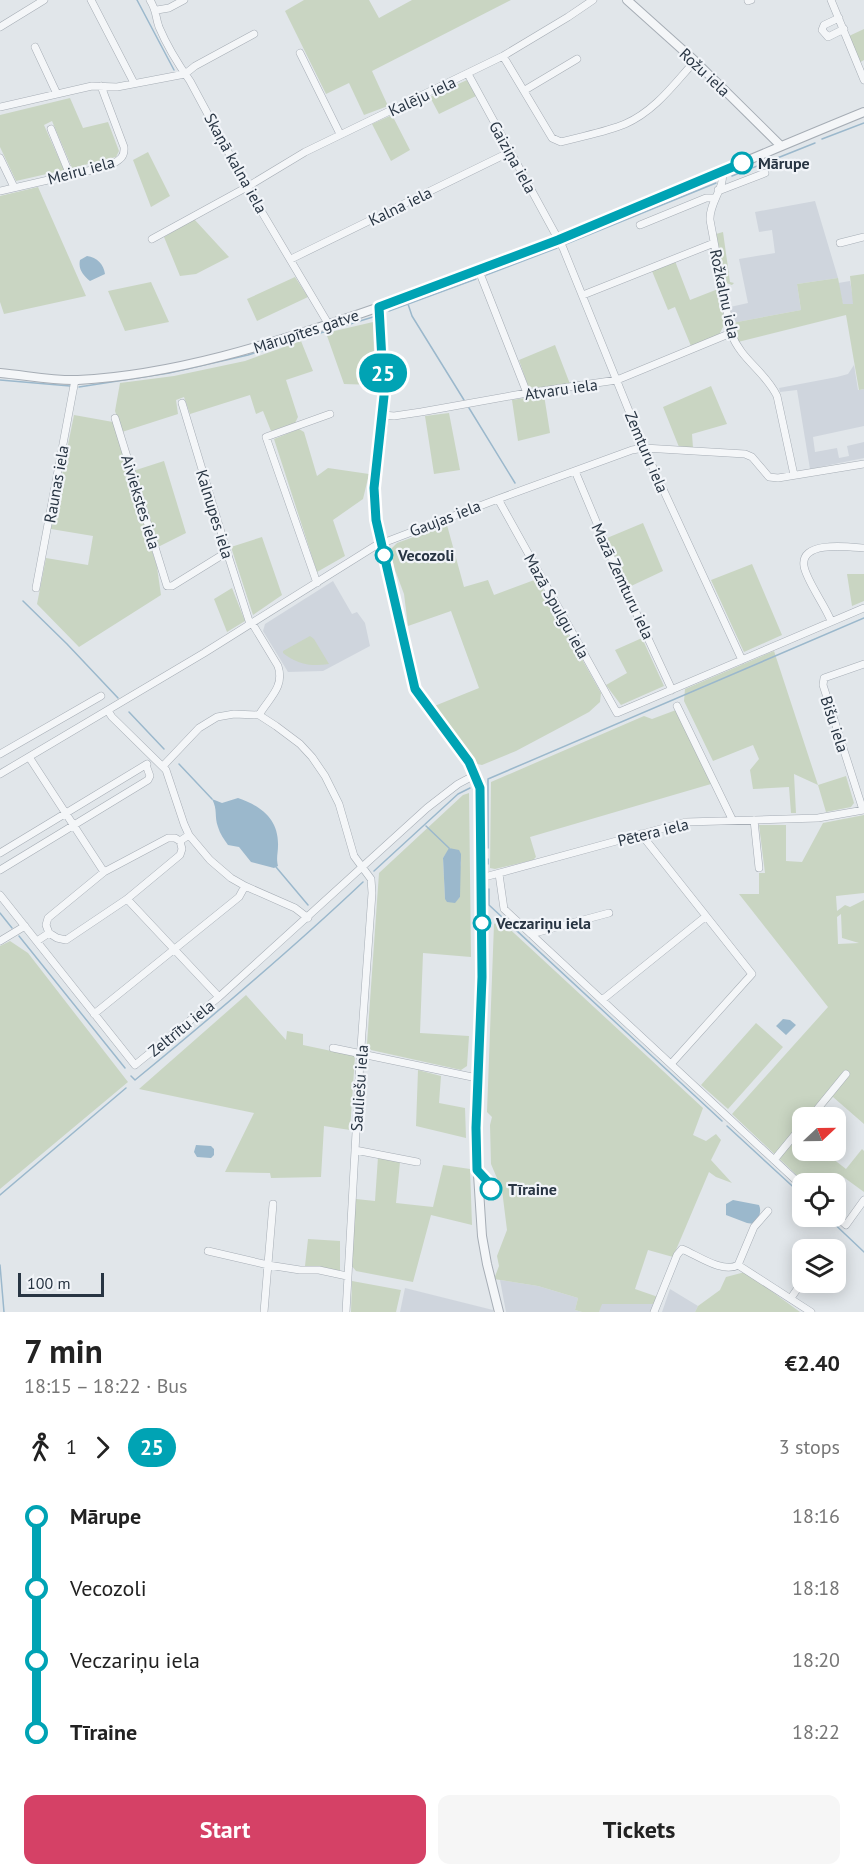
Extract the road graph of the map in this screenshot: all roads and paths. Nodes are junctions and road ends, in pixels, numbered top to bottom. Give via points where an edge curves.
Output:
1 (91, 0) edge
2 (150, 0) edge
3 (184, 0) edge
4 (594, 0) edge
5 (627, 0) edge
6 (831, 0) edge
7 (40, 1) edge
8 (157, 10) junction
9 (838, 18) junction
10 (0, 27) edge
11 (844, 29) junction
12 (254, 34) dead end
13 (35, 47) dead end
14 (300, 53) dead end
15 (503, 56) junction
16 (577, 59) dead end
17 (695, 61) junction
18 (185, 74) junction
19 (468, 74) junction
20 (864, 80) edge
21 (134, 83) junction
22 (101, 86) junction
23 (525, 90) junction
24 (57, 94) junction
25 (0, 107) edge
26 (864, 112) edge
27 (51, 129) dead end
28 (340, 134) junction
29 (781, 146) junction
30 (510, 152) junction
31 (0, 158) edge
32 (765, 173) dead end
33 (70, 175) junction
34 (723, 175) junction
35 (735, 185) junction
36 (14, 187) junction
37 (247, 187) junction
38 (718, 190) junction
39 (0, 191) edge
40 (714, 198) junction
41 (640, 225) dead end
42 (864, 237) edge
43 (152, 239) dead end
44 (558, 240) junction
45 (714, 243) junction
46 (840, 243) dead end
47 (291, 259) junction
48 (479, 271) junction
49 (583, 295) junction
50 (379, 307) junction
51 (329, 325) junction
52 (731, 333) junction
53 (0, 373) edge
54 (75, 380) junction
55 (617, 380) junction
56 (527, 393) junction
57 (182, 403) dead end
58 (330, 414) dead end
59 (384, 415) junction
60 (114, 418) dead end
61 (644, 448) junction
62 (864, 464) edge
63 (574, 471) junction
64 (794, 475) junction
65 (498, 499) junction
66 (381, 543) junction
67 (864, 548) edge
68 (226, 552) junction
69 (318, 582) junction
70 (36, 588) dead end
71 (864, 608) edge
72 (831, 621) junction
73 (251, 623) junction
74 (742, 660) junction
75 (864, 664) edge
76 (672, 690) junction
77 (101, 696) dead end
78 (677, 706) dead end
79 (108, 711) junction
80 (259, 715) junction
81 (60, 720) junction
82 (68, 734) junction
83 (0, 754) edge
84 (29, 757) junction
85 (153, 758) junction
86 (146, 765) junction
87 (163, 766) junction
88 (0, 774) edge
89 (475, 775) junction
90 (863, 810) edge
91 (65, 812) junction
92 (732, 819) junction
93 (754, 820) junction
94 (73, 826) junction
95 (641, 834) junction
96 (189, 835) junction
97 (180, 842) junction
98 (0, 853) edge
99 (362, 867) junction
100 (759, 868) dead end
101 (0, 870) edge
102 (104, 872) junction
103 (499, 874) junction
104 (482, 878) junction
105 (245, 886) junction
106 (0, 895) edge
107 (127, 898) junction
108 (609, 914) dead end
109 (705, 917) junction
110 (308, 918) junction
111 (25, 926) junction
112 (49, 933) junction
113 (531, 934) junction
114 (0, 941) edge
115 (37, 941) junction
116 (173, 949) junction
117 (219, 997) junction
118 (602, 1000) junction
119 (94, 1014) junction
120 (333, 1048) dead end
121 (361, 1054) junction
122 (671, 1064) junction
123 (846, 1074) dead end
124 (477, 1078) junction
125 (819, 1107) edge
126 (792, 1138) edge
127 (355, 1150) junction
128 (774, 1160) junction
129 (417, 1162) dead end
130 (792, 1177) edge
131 (864, 1200) edge
132 (273, 1204) dead end
133 (768, 1211) dead end
134 (846, 1225) edge
135 (208, 1251) dead end
136 (738, 1264) junction
137 (268, 1265) junction
138 (347, 1276) junction
139 (794, 1293) edge
140 (791, 1298) junction
141 (264, 1312) edge
142 (346, 1312) edge
143 (499, 1312) edge
144 (654, 1312) edge
145 (811, 1312) edge

1 - 21 street
2 - 8 street, Skaņā kalna iela
3 - 8 street
4 - 15 street, Kalēju iela
5 - 17 street, Rožu iela
6 - 9 street
7 - 10 street
8 - 18 street, Skaņā kalna iela via 162,34
9 - 11 street
9 - 11 street via 822,30 828,37
11 - 20 street
12 - 18 street
13 - 24 street
14 - 28 street
15 - 19 street, Kalēju iela
15 - 23 street
16 - 23 street
17 - 23 street via 669,91 625,124 561,141 552,138
17 - 29 street, Rožu iela
18 - 21 street
18 - 37 street, Skaņā kalna iela
19 - 28 street, Kalēju iela
19 - 30 street, Gaiziņa iela
21 - 22 street
22 - 24 street
22 - 33 street, Meiru iela via 125,153 109,166
24 - 25 street
26 - 29 street, Mārupītes gatve
27 - 33 street
28 - 37 street, Kalēju iela
29 - 34 street, Mārupītes gatve
30 - 44 street, Gaiziņa iela
30 - 47 street, Kalna iela
31 - 36 street
32 - 35 street
33 - 36 street, Meiru iela
34 - 35 street
34 - 38 street, Rožkalnu iela
34 - 44 street, Mārupītes gatve
35 - 38 street
36 - 39 street, Meiru iela
37 - 43 street, Kalēju iela
37 - 47 street, Skaņā kalna iela
38 - 40 street, Rožkalnu iela
40 - 41 street
40 - 45 street, Rožkalnu iela via 710,213
42 - 46 street
44 - 48 street, Mārupītes gatve
44 - 49 street, Zemturu iela
45 - 49 street
45 - 52 street, Rožkalnu iela
47 - 51 street, Skaņā kalna iela
48 - 50 street, Mārupītes gatve
48 - 56 street
49 - 55 street, Zemturu iela
50 - 51 street, Mārupītes gatve
50 - 59 street
51 - 54 street, Mārupītes gatve via 195,362
52 - 55 street, Atvaru iela
52 - 64 street, Rožkalnu iela via 738,349 777,396
53 - 54 street, Mārupītes gatve
54 - 70 street, Raunas iela
55 - 56 street, Atvaru iela
55 - 61 street, Zemturu iela
56 - 59 street, Atvaru iela
57 - 68 street, Kalnupes iela
58 - 69 street via 266,437
59 - 66 street via 374,488
60 - 68 street, Aiviekstes iela via 166,586
61 - 63 street, Gaujas iela
61 - 64 street, Gaujas iela via 745,454 769,477
61 - 74 street, Zemturu iela
62 - 64 street, Gaujas iela
63 - 65 street, Gaujas iela
63 - 76 street, Mazā Zemturu iela
65 - 66 street, Gaujas iela
65 - 76 street, Mazā Spulgu iela via 617,713
66 - 69 street, Gaujas iela
66 - 89 street via 415,689
67 - 72 street via 827,546 811,551 804,559 806,574
68 - 73 street, Kalnupes iela
69 - 73 street, Gaujas iela
71 - 72 street
72 - 74 street
73 - 79 street, Gaujas iela
73 - 80 street, Kalnupes iela via 281,674 278,690
74 - 76 street
75 - 90 street, Bišu iela via 824,678 823,685
77 - 81 street
78 - 92 street
79 - 82 street, Gaujas iela
79 - 85 street
80 - 87 street via 225,715 207,722
80 - 99 street via 296,741 319,766 339,804 354,856
81 - 82 street
81 - 83 street
82 - 84 street, Gaujas iela
84 - 88 street, Gaujas iela
84 - 91 street
85 - 86 street
85 - 87 street
86 - 91 street
86 - 94 street via 148,780
87 - 96 street
89 - 99 street, Zeltrītu iela via 444,794
89 - 104 street via 480,788
90 - 93 street, Pētera iela via 819,818
91 - 94 street
91 - 98 street
92 - 93 street, Pētera iela
92 - 95 street, Pētera iela via 686,822
93 - 100 street
94 - 101 street
94 - 102 street
95 - 103 street, Pētera iela
95 - 109 street
96 - 97 street
96 - 105 street via 210,860
97 - 102 street via 168,838
97 - 107 street via 180,855
99 - 110 street, Zeltrītu iela
99 - 121 street, Sauliešu iela via 371,879 372,893
102 - 112 street via 48,918
103 - 104 street, Pētera iela
103 - 113 street via 504,909
104 - 124 street
105 - 110 street via 295,908
105 - 116 street via 239,897
106 - 111 street, Zeltrītu iela
107 - 112 street via 66,940
107 - 116 street
108 - 113 street
109 - 118 street
109 - 122 street via 752,974
110 - 117 street, Zeltrītu iela
111 - 114 street
111 - 115 street, Zeltrītu iela
112 - 115 street
113 - 118 street
115 - 119 street, Zeltrītu iela
116 - 117 street
116 - 119 street
117 - 119 street, Zeltrītu iela via 135,1065
118 - 122 street
120 - 121 street
121 - 124 street
121 - 127 street, Sauliešu iela
122 - 128 street
123 - 125 street
124 - 143 street via 482,1236
126 - 128 street
127 - 129 street
127 - 138 street, Sauliešu iela
128 - 130 street
131 - 134 street
132 - 137 street
133 - 136 street via 754,1227
135 - 137 street
136 - 140 street
136 - 144 street via 724,1267 682,1249 676,1255
137 - 138 street
137 - 141 street
138 - 142 street, Sauliešu iela
139 - 140 street
140 - 145 street

